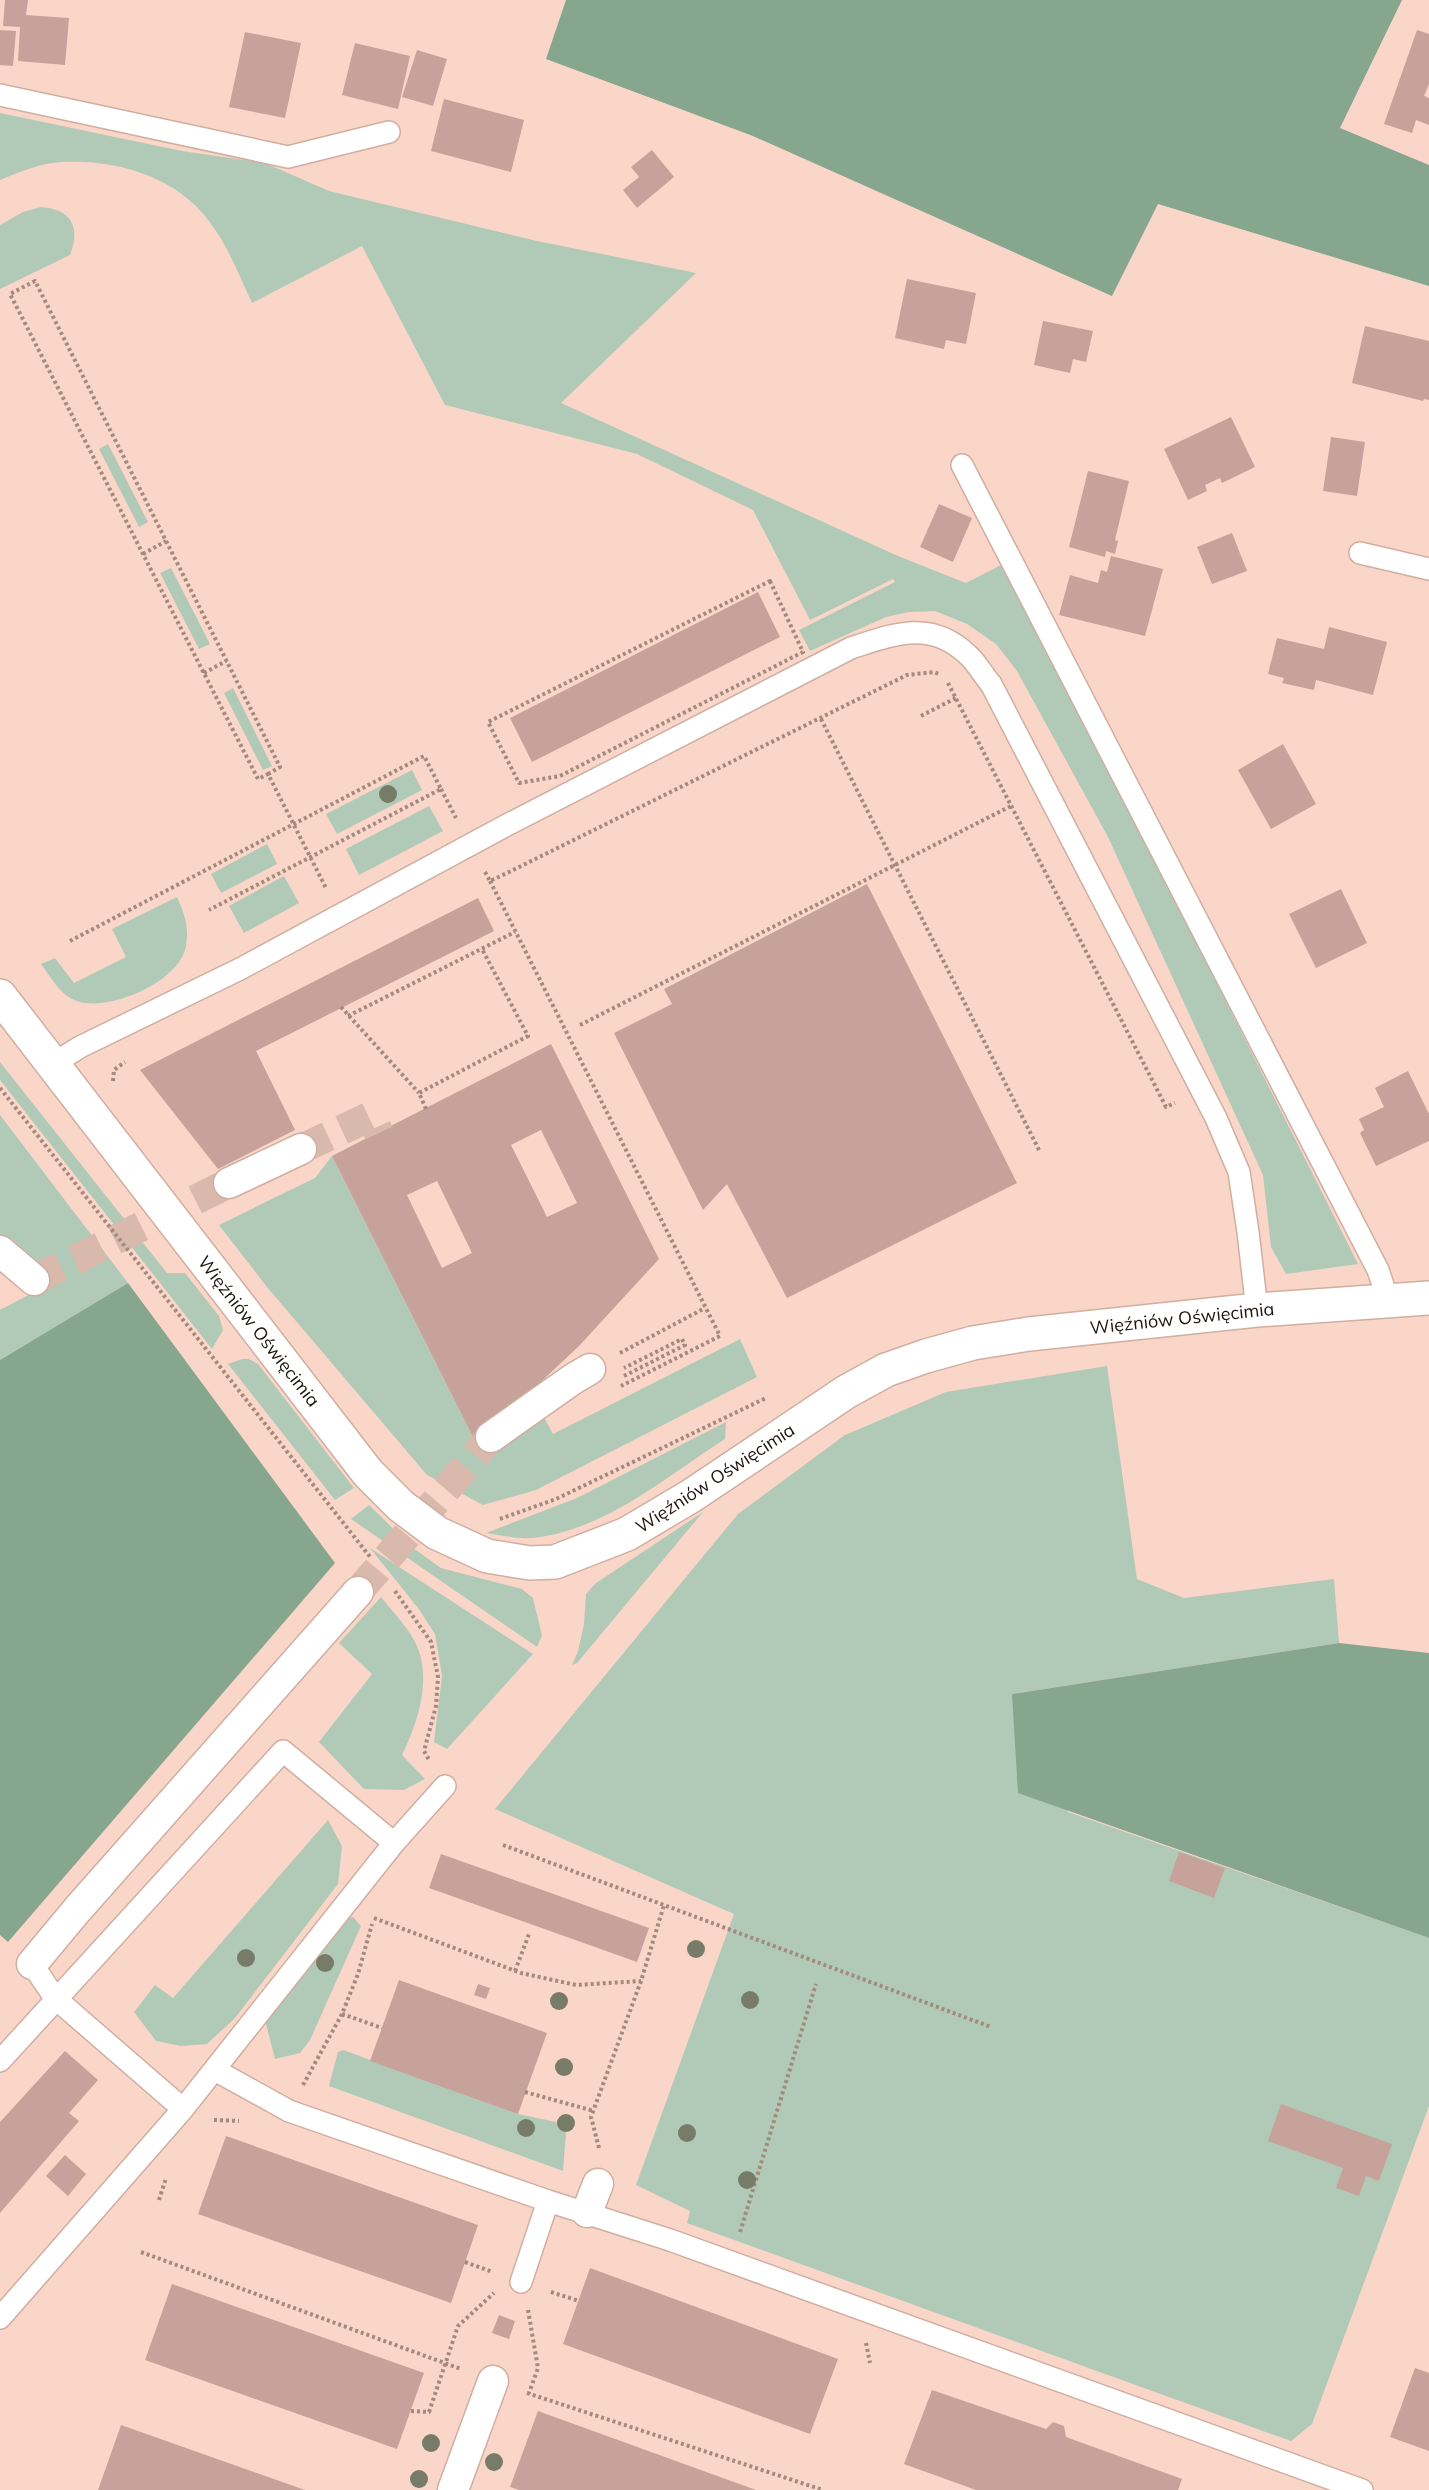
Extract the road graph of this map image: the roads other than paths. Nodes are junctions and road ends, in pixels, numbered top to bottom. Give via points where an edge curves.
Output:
1 (0, 95) edge
2 (389, 132) dead end
3 (962, 465) dead end
4 (1360, 553) dead end
5 (1429, 569) edge
6 (0, 996) edge
7 (53, 1064) junction
8 (301, 1149) tunnel mouth
9 (229, 1183) tunnel mouth
10 (0, 1251) edge
11 (34, 1280) dead end
12 (1429, 1292) edge
13 (1429, 1298) edge
14 (1388, 1300) junction
15 (1257, 1310) junction
16 (603, 1375) road end
17 (490, 1437) tunnel mouth
18 (358, 1593) tunnel mouth
19 (445, 1786) road end
20 (394, 1843) junction
21 (32, 1964) joint
22 (56, 1998) junction
23 (0, 2061) edge
24 (215, 2070) junction
25 (183, 2109) junction
26 (599, 2170) road end
27 (548, 2200) junction
28 (587, 2212) junction
29 (521, 2282) road end
30 (0, 2318) edge
31 (493, 2381) road end
32 (453, 2490) edge
33 (1362, 2490) edge

1 - 2 lane via 288,157
3 - 14 lane via 1378,1270
4 - 5 lane
6 - 7 street, Więźniów Oświęcimia
7 - 15 street, Więźniów Oświęcimia via 368,1473 401,1506 437,1533 487,1556 530,1563 555,1562 627,1534 846,1392 926,1356 1029,1334
7 - 15 lane via 851,648 899,633 935,633 968,654 991,684 1202,1091 1239,1172
8 - 9 street
10 - 11 street
12 - 14 street, Więźniów Oświęcimia
13 - 14 street, Więźniów Oświęcimia
14 - 15 street, Więźniów Oświęcimia
16 - 17 street via 573,1379
18 - 21 street
19 - 20 lane
20 - 22 lane via 283,1750
20 - 24 lane
21 - 22 lane
22 - 23 lane
22 - 25 lane
24 - 25 lane
24 - 27 lane via 289,2111
25 - 30 lane
26 - 28 street
27 - 28 lane
27 - 29 lane
28 - 33 lane
31 - 32 street

